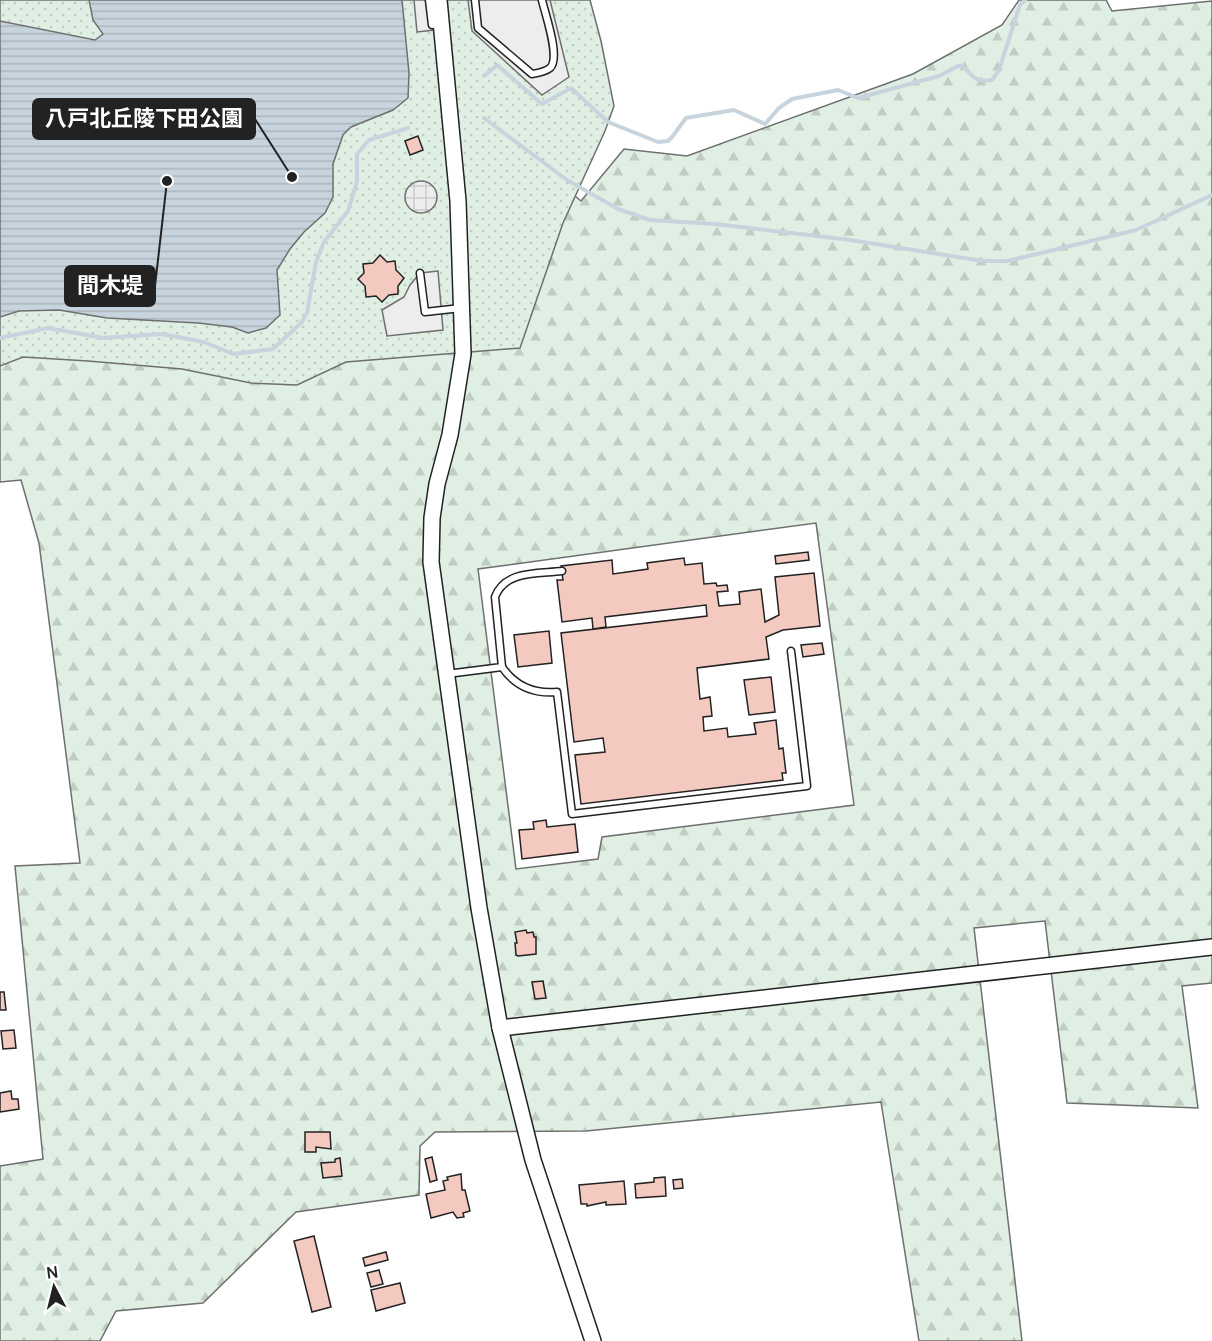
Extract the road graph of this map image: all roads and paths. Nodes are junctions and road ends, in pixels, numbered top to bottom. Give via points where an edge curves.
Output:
1 (429, 0) edge
2 (439, 0) edge
3 (475, 0) edge
4 (542, 0) edge
5 (442, 24) junction
6 (420, 273) dead end
7 (462, 308) junction
8 (562, 571) dead end
9 (791, 651) dead end
10 (502, 667) junction
11 (446, 674) junction
12 (1212, 947) edge
13 (500, 1028) junction
14 (592, 1341) edge

1 - 5 lane via 432,25
2 - 5 street
3 - 4 lane via 478,28 532,74 549,69 554,62
5 - 7 street via 458,201
6 - 7 lane via 425,312
7 - 11 street via 463,354 432,519 431,562
8 - 10 lane via 515,576 498,589 495,597
9 - 10 lane via 807,786 572,814 557,692 540,693 524,687
10 - 11 lane
11 - 13 street
12 - 13 street
13 - 14 street via 533,1160

